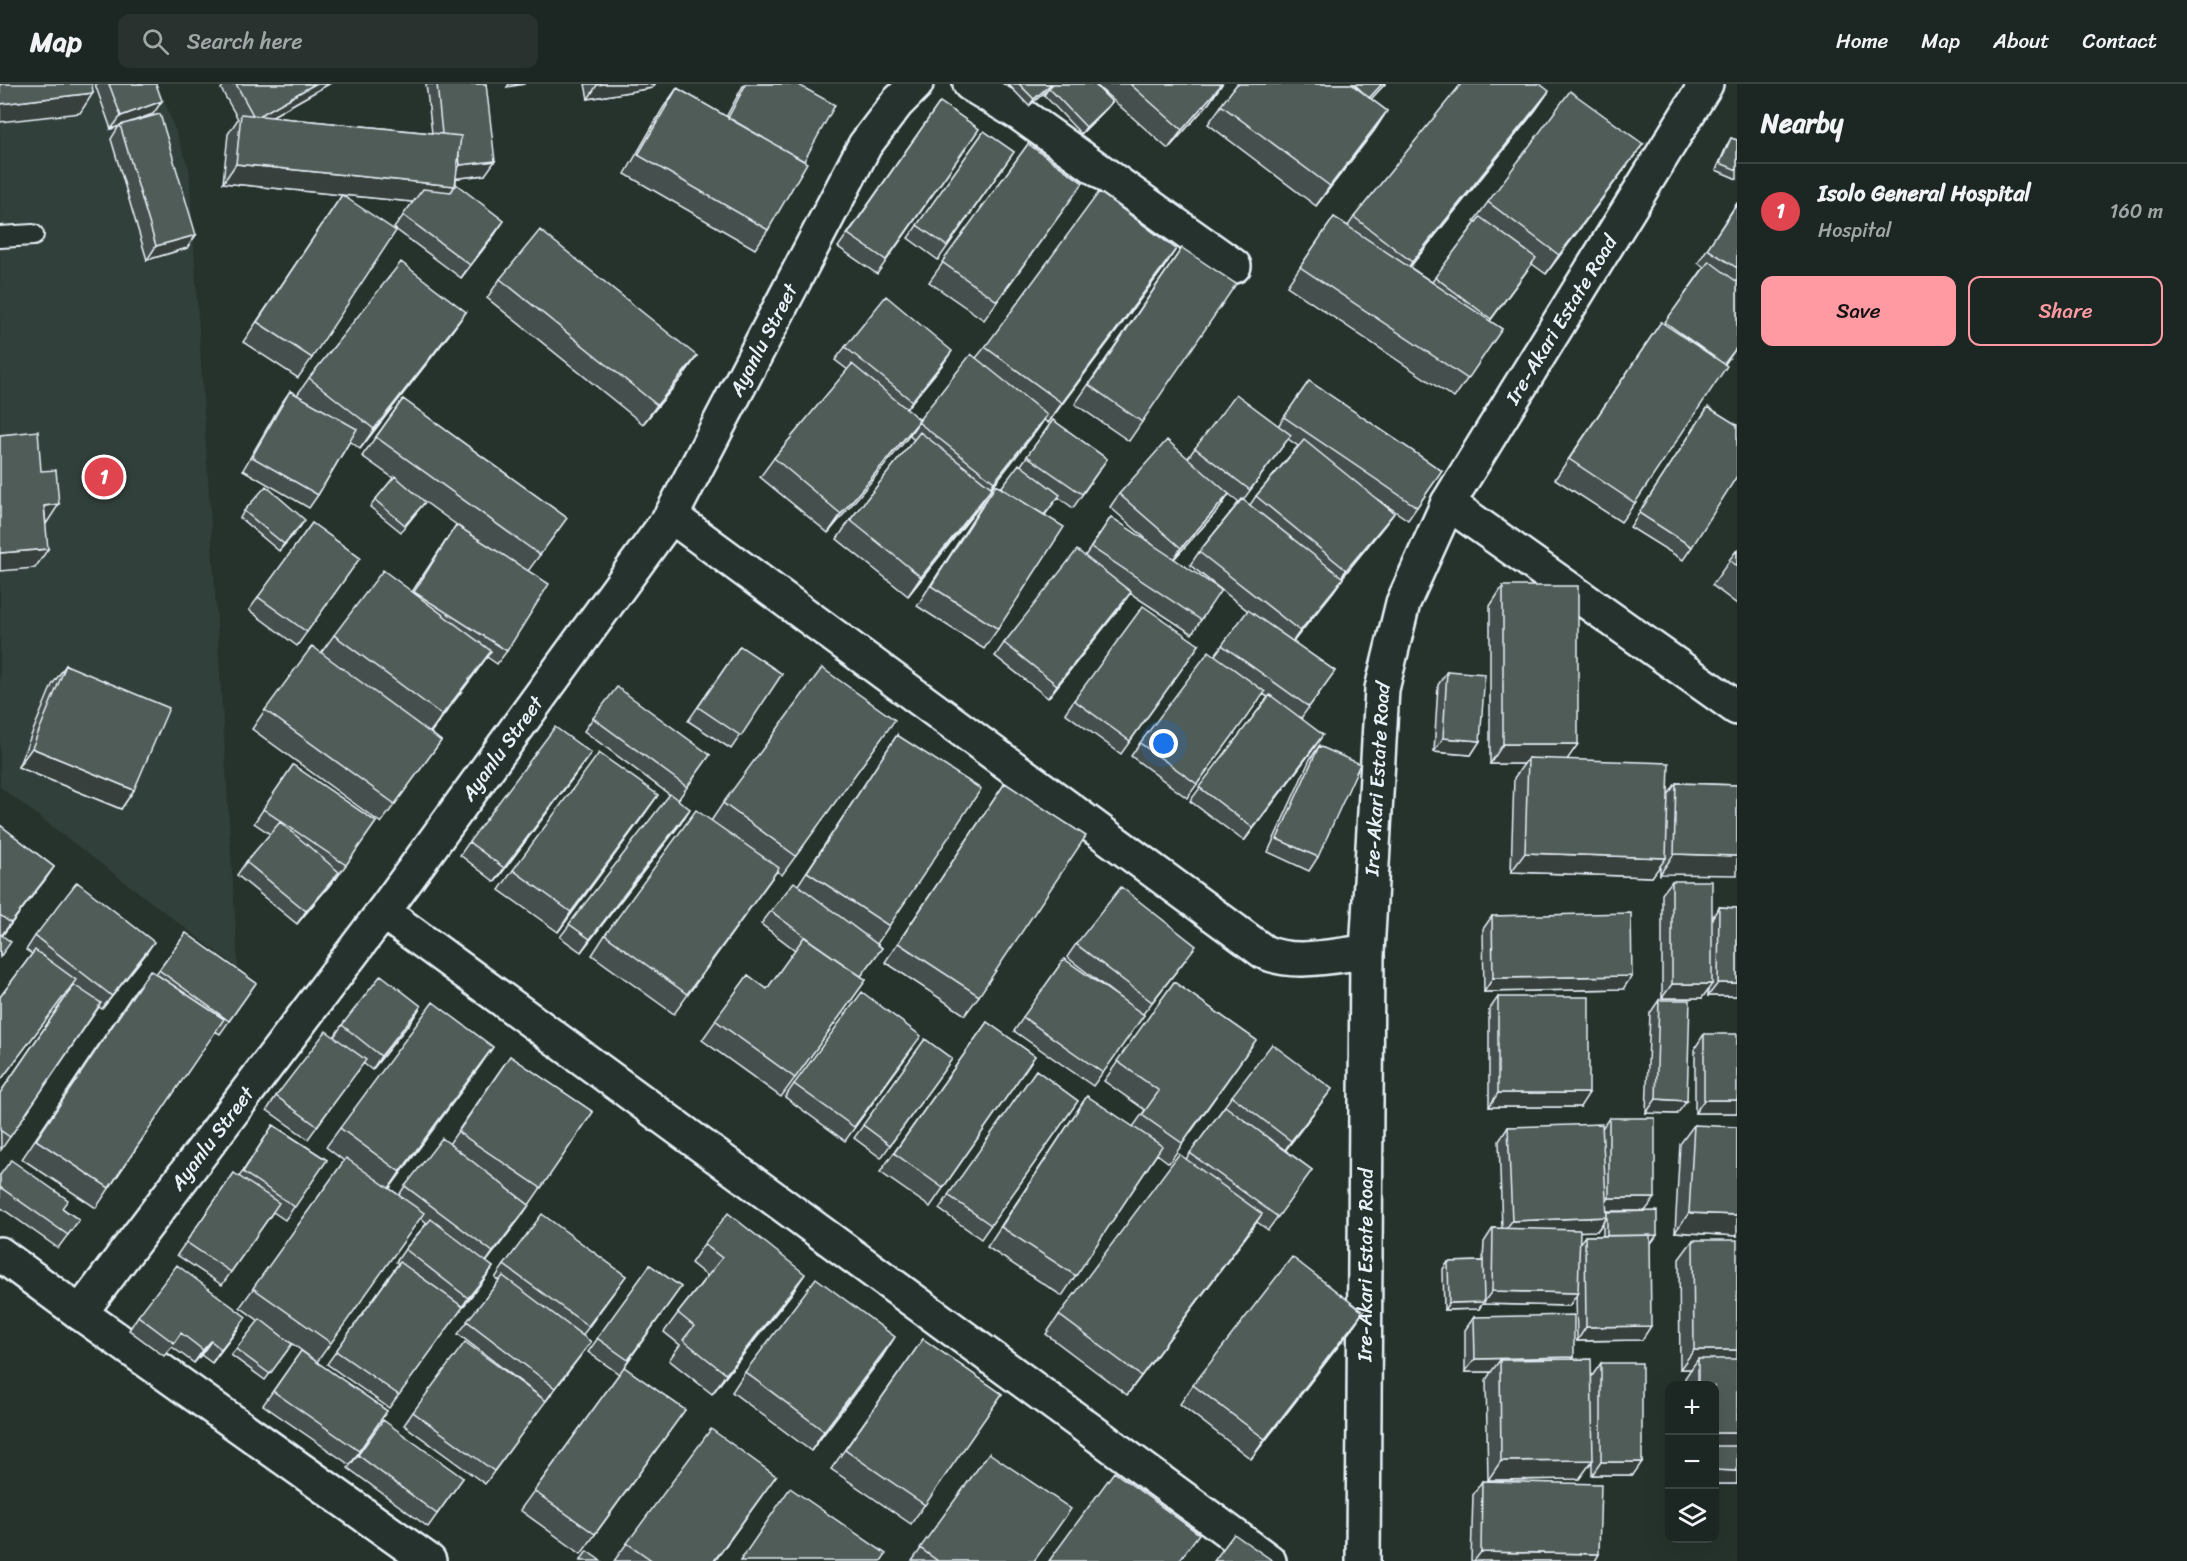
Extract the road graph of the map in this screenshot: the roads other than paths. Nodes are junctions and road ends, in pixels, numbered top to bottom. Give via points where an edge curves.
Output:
1 (916, 84) edge
2 (970, 84) edge
3 (1707, 84) edge
4 (33, 235) dead end
5 (0, 237) edge
6 (1234, 266) dead end
7 (1448, 503) junction
8 (671, 516) junction
9 (1737, 708) edge
10 (383, 912) junction
11 (1367, 952) junction
12 (0, 1254) edge
13 (80, 1313) junction
14 (429, 1561) edge
15 (1269, 1561) edge
16 (1363, 1561) edge

1 - 8 street, Ayanlu Street via 865,145
2 - 6 street via 1020,114
3 - 7 street, Ire-Akari Estate Road
4 - 5 lane
7 - 9 street
7 - 11 street, Ire-Akari Estate Road via 1403,603 1382,689
8 - 10 street, Ayanlu Street
8 - 11 street via 1264,952 1292,959
10 - 13 street, Ayanlu Street
10 - 15 street
11 - 16 street, Ire-Akari Estate Road
12 - 13 street
13 - 14 street

